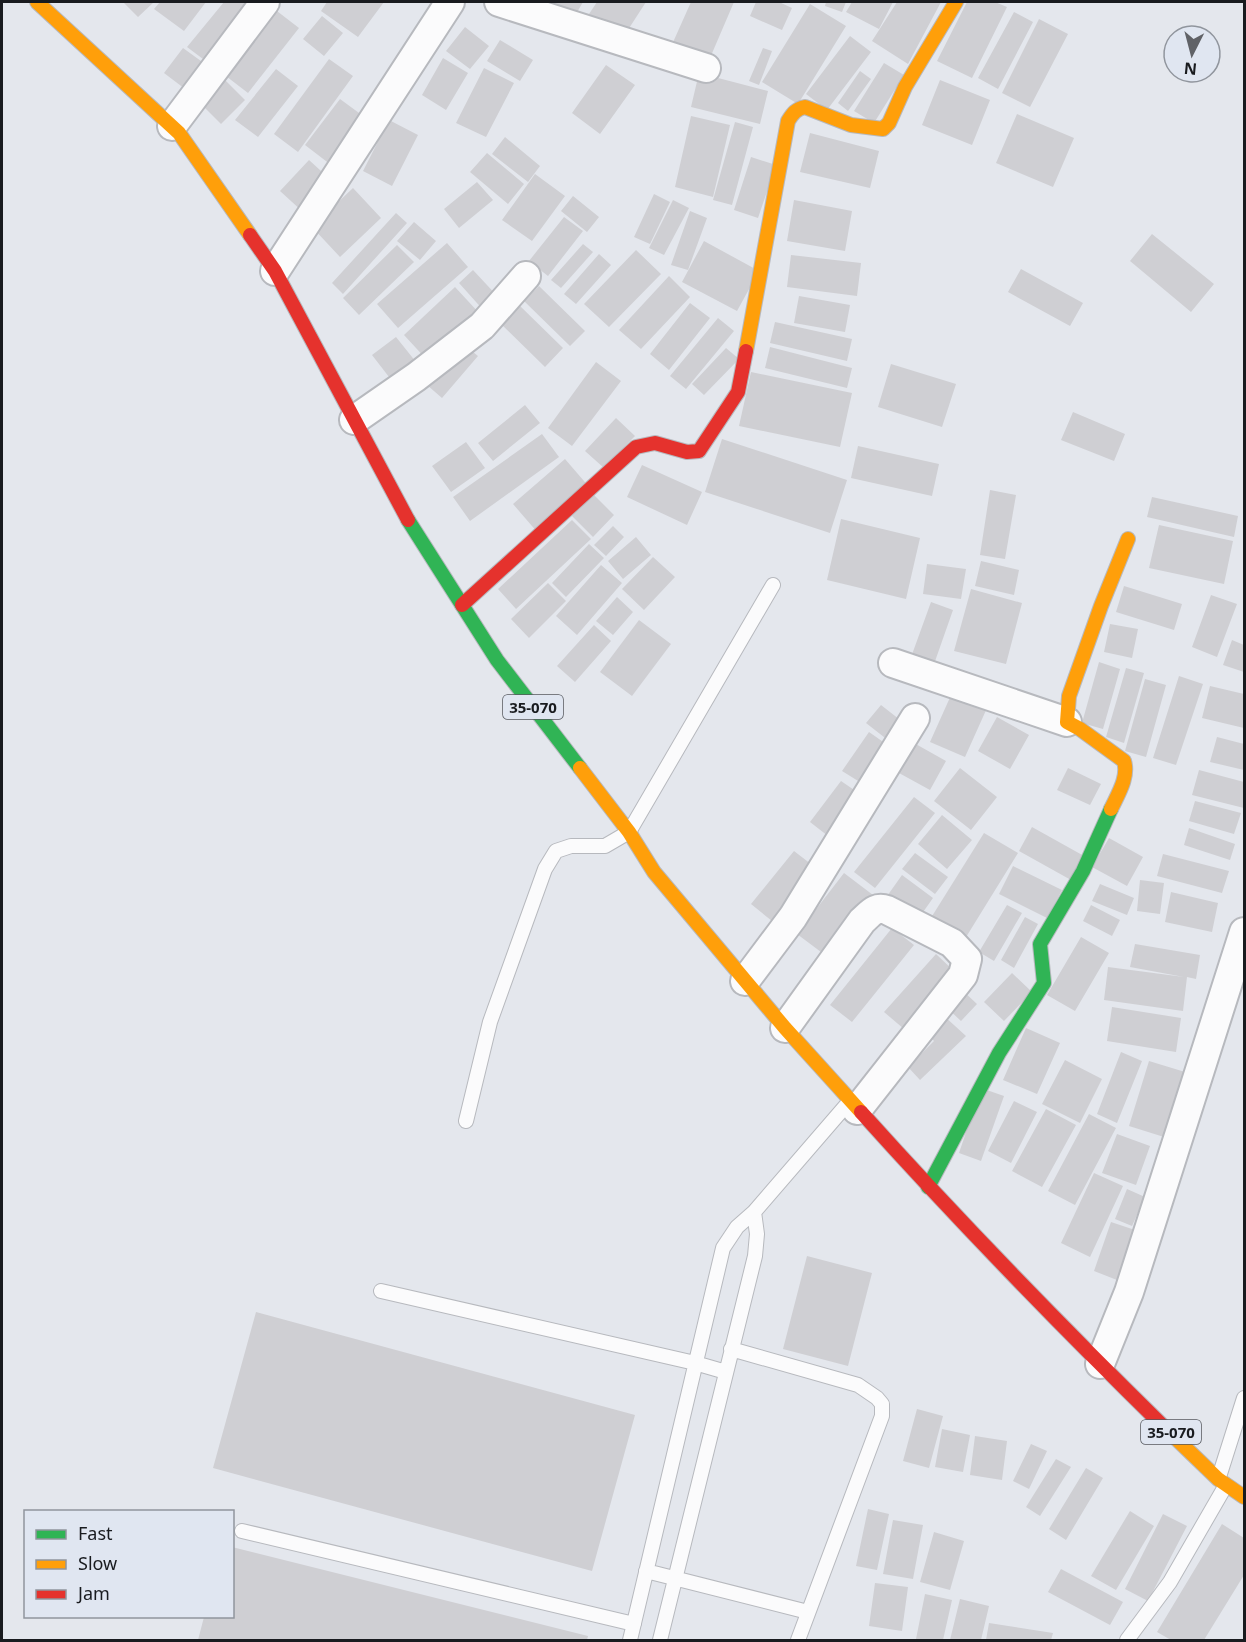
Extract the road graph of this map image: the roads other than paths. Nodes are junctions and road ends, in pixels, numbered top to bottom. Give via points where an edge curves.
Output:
1 (37, 2) edge
2 (264, 2) edge
3 (450, 2) edge
4 (499, 2) edge
5 (956, 2) edge
6 (706, 69) dead end
7 (172, 126) junction
8 (275, 271) junction
9 (526, 276) dead end
10 (354, 420) junction
11 (1128, 540) dead end
12 (773, 585) dead end
13 (462, 605) junction
14 (893, 663) dead end
15 (915, 718) dead end
16 (1066, 722) junction
17 (628, 832) junction
18 (1245, 932) edge
19 (746, 981) junction
20 (785, 1028) junction
21 (853, 1106) junction
22 (466, 1121) dead end
23 (928, 1187) junction
24 (754, 1212) junction
25 (381, 1291) dead end
26 (731, 1349) junction
27 (695, 1363) junction
28 (1100, 1364) junction
29 (726, 1372) junction
30 (1245, 1398) edge
31 (1222, 1482) junction
32 (1245, 1497) edge
33 (242, 1531) dead end
34 (646, 1571) junction
35 (675, 1578) junction
36 (808, 1612) junction
37 (634, 1624) junction
38 (630, 1641) edge
39 (660, 1641) edge
40 (798, 1641) edge
41 (1127, 1641) edge

1 - 7 main road, 35-070
2 - 7 street
3 - 8 street
4 - 6 street
5 - 13 main road via 883,129 864,129 806,107 791,114 738,392 699,451 687,452 656,442 636,447
7 - 8 main road, 35-070
8 - 10 main road, 35-070
9 - 10 street via 482,326
10 - 13 main road, 35-070 via 403,512
11 - 16 main road via 1069,696
12 - 17 lane
13 - 17 main road, 35-070 via 497,660
14 - 16 street
15 - 19 street via 793,917
16 - 23 main road via 1124,761 1124,780 1083,871 1040,944 1044,983 999,1053
17 - 19 main road, 35-070 via 654,872
17 - 22 lane via 605,846 571,846 556,851 545,869 490,1022
18 - 28 street via 1129,1292
19 - 20 main road, 35-070
20 - 21 main road, 35-070
20 - 21 street via 875,908 887,910 952,943 967,959 963,975
21 - 23 main road, 35-070
21 - 24 lane
23 - 28 main road, 35-070
24 - 26 lane via 755,1256
24 - 27 lane via 737,1227 723,1248
25 - 27 lane
26 - 29 lane
26 - 36 lane via 858,1385 882,1404 882,1416
27 - 29 lane
27 - 34 lane
28 - 31 main road, 35-070
29 - 35 lane
30 - 31 lane
31 - 32 main road, 35-070
31 - 41 lane via 1170,1582
33 - 37 lane
34 - 35 lane
34 - 37 lane
35 - 36 lane
35 - 39 lane
36 - 40 lane
37 - 38 lane

